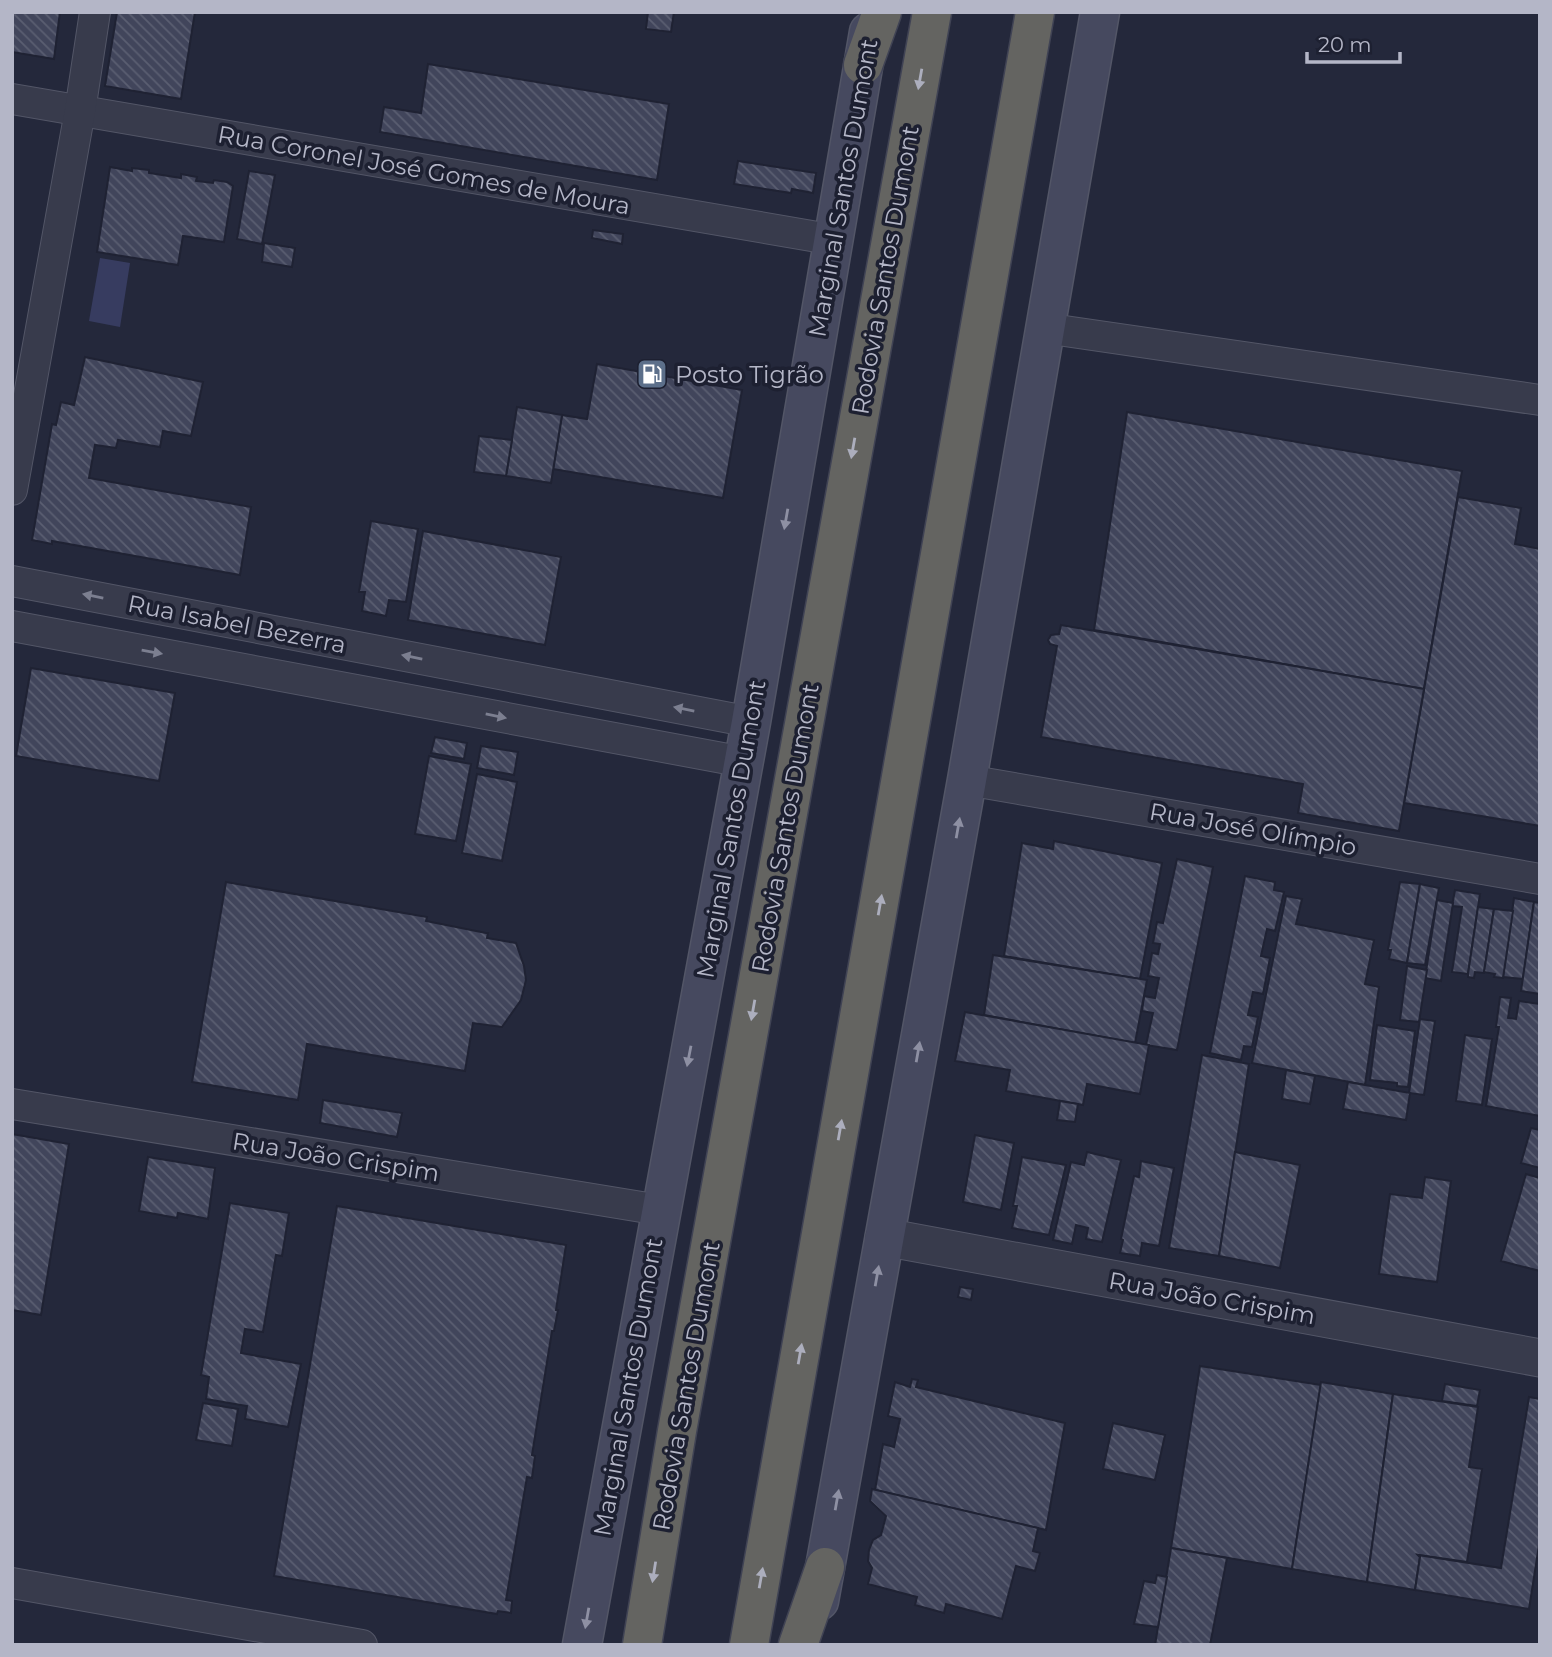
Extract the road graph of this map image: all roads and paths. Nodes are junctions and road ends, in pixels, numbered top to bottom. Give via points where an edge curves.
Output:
1 (95, 12) edge
2 (873, 12) edge
3 (882, 12) edge
4 (932, 12) edge
5 (1035, 12) edge
6 (1100, 12) edge
7 (863, 65) junction
8 (12, 99) edge
9 (80, 111) junction
10 (835, 240) junction
11 (1044, 328) junction
12 (1540, 400) edge
13 (12, 490) edge
14 (12, 581) edge
15 (12, 626) edge
16 (461, 667) junction
17 (454, 708) junction
18 (751, 722) junction
19 (744, 762) junction
20 (967, 780) junction
21 (1540, 879) edge
22 (12, 1104) edge
23 (660, 1210) junction
24 (884, 1237) junction
25 (1540, 1358) edge
26 (825, 1567) junction
27 (12, 1583) edge
28 (362, 1645) edge
29 (582, 1645) edge
30 (642, 1645) edge
31 (749, 1645) edge
32 (798, 1645) edge
33 (810, 1645) edge

1 - 9 street
2 - 7 main road, Marginal Santos Dumont
3 - 7 highway
4 -> 30 highway, Rodovia Santos Dumont
31 -> 5 highway
6 - 11 main road
7 - 10 main road, Marginal Santos Dumont
8 - 9 street, Rua Coronel José Gomes de Moura
9 - 10 street, Rua Coronel José Gomes de Moura
9 - 13 street
10 -> 18 main road, Marginal Santos Dumont
11 - 12 street
11 - 20 main road
16 -> 14 street, Rua Isabel Bezerra
15 -> 17 street, Rua Isabel Bezerra
16 - 17 street
18 -> 16 street, Rua Isabel Bezerra
17 -> 19 street, Rua Isabel Bezerra
18 - 19 main road, Marginal Santos Dumont
19 -> 23 main road, Marginal Santos Dumont
20 - 21 street, Rua José Olímpio
24 -> 20 main road
22 - 23 street, Rua João Crispim
23 -> 29 main road, Marginal Santos Dumont
24 - 25 street, Rua João Crispim
26 -> 24 main road
26 - 32 highway
26 - 33 main road
27 - 28 street

